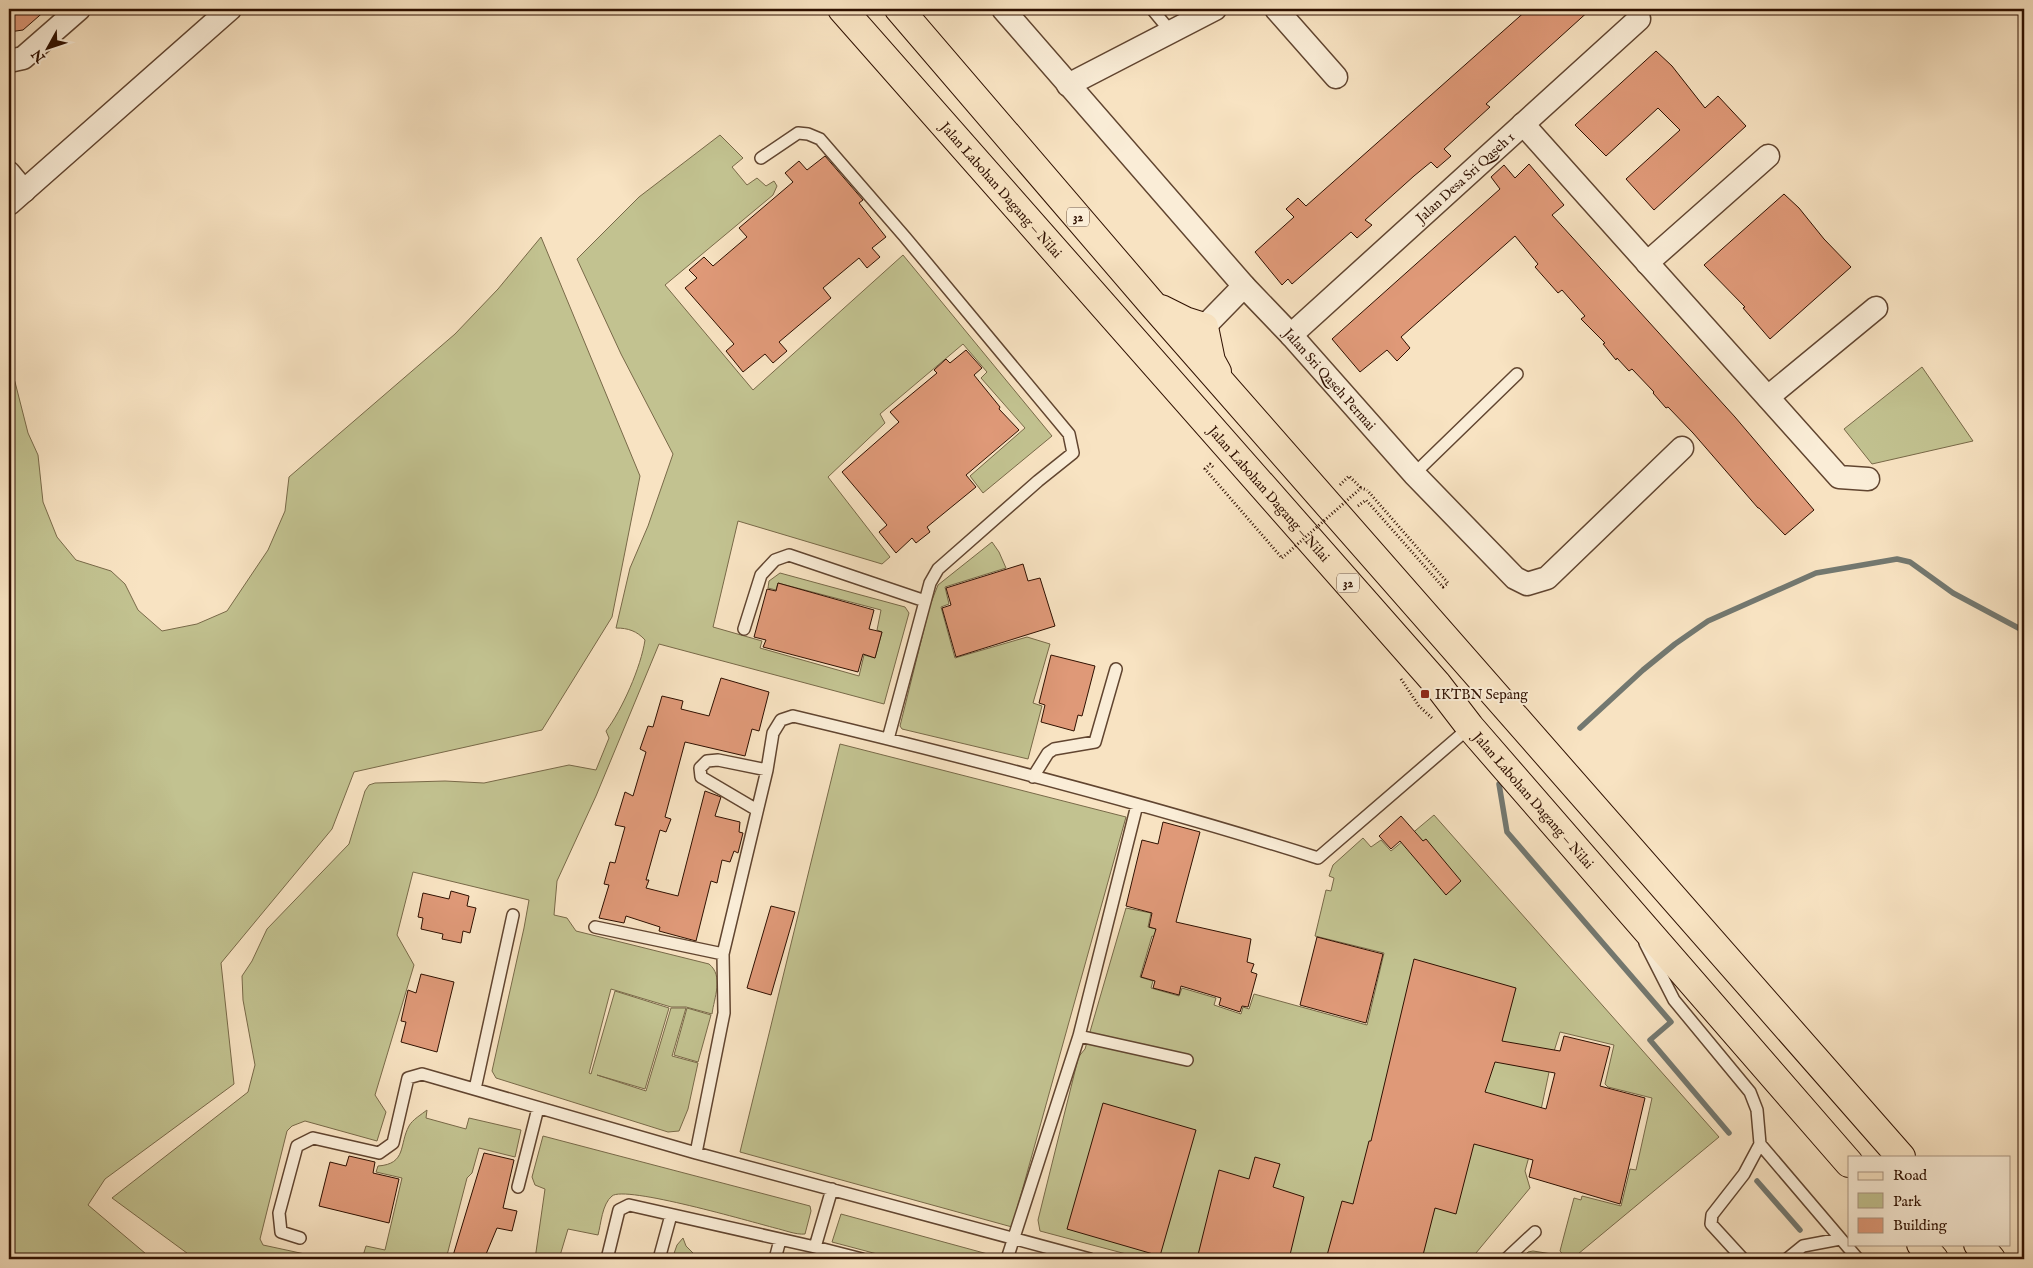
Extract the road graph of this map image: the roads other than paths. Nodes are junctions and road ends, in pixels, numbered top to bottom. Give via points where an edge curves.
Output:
1 (79, 9) edge
2 (230, 9) edge
3 (842, 9) edge
4 (899, 9) edge
5 (1003, 9) edge
6 (1152, 9) edge
7 (1215, 9) edge
8 (1276, 9) edge
9 (1639, 19) dead end
10 (1171, 32) junction
11 (9, 61) edge
12 (1336, 77) dead end
13 (1068, 85) junction
14 (1523, 124) junction
15 (1768, 156) dead end
16 (761, 158) dead end
17 (9, 173) edge
18 (16, 197) edge
19 (1647, 263) junction
20 (1244, 286) junction
21 (1153, 305) junction
22 (1876, 308) dead end
23 (1204, 327) junction
24 (1291, 335) junction
25 (1517, 374) dead end
26 (1225, 387) junction
27 (1768, 397) junction
28 (1682, 448) dead end
29 (1414, 474) junction
30 (1868, 479) dead end
31 (925, 601) junction
32 (744, 629) dead end
33 (1116, 669) dead end
34 (1470, 727) junction
35 (888, 739) junction
36 (767, 770) junction
37 (1033, 777) junction
38 (1136, 805) junction
39 (757, 810) junction
40 (1628, 911) junction
41 (513, 915) dead end
42 (595, 927) dead end
43 (723, 954) junction
44 (1079, 1036) junction
45 (1187, 1060) dead end
46 (475, 1089) junction
47 (538, 1108) junction
48 (1760, 1144) junction
49 (696, 1153) junction
50 (1900, 1156) edge
51 (1848, 1162) edge
52 (518, 1188) dead end
53 (832, 1190) junction
54 (671, 1215) junction
55 (1535, 1232) dead end
56 (300, 1238) dead end
57 (1012, 1239) junction
58 (1840, 1239) junction
59 (780, 1240) junction
60 (1923, 1246) edge
61 (1980, 1246) edge
62 (815, 1247) junction
63 (607, 1259) edge
64 (659, 1259) edge
65 (775, 1259) edge
66 (862, 1259) edge
67 (1007, 1259) edge
68 (1090, 1259) edge
69 (1506, 1259) edge
70 (1743, 1259) edge
71 (1787, 1259) edge
72 (1858, 1259) edge
73 (1934, 1259) edge
74 (1991, 1259) edge

1 - 11 street via 23,58
2 - 18 street
3 - 34 main road, Jalan Labohan Dagang ‒ Nilai / 32 via 1430,676
4 - 21 main road, 32
5 - 13 street, Jalan Sri Qaseh Permai
6 - 10 lane
7 - 10 street
8 - 12 street
9 - 14 street, Jalan Desa Sri Qaseh 1
10 - 13 street
13 - 20 street, Jalan Sri Qaseh Permai
14 - 19 street
14 - 24 street, Jalan Desa Sri Qaseh 1
15 - 19 street
16 - 31 lane via 798,133 820,139 1069,434 1073,453 938,569 930,582
17 - 18 street
19 - 27 street
20 - 23 street
20 - 24 street, Jalan Sri Qaseh Permai
21 - 23 main road
21 - 26 main road, 32
22 - 27 street
23 - 26 main road via 1211,361
24 - 29 street, Jalan Sri Qaseh Permai
25 - 29 lane
26 - 50 main road, 32
27 - 30 street via 1839,477
28 - 29 street, Jalan Sri Qaseh Permai via 1547,578 1527,584 1515,578
31 - 32 lane via 789,555 775,560 762,575
31 - 35 lane
33 - 37 lane via 1095,742 1054,749
34 - 38 lane via 1318,858
34 - 40 main road, Jalan Labohan Dagang ‒ Nilai / 32
35 - 36 lane via 793,716 781,720 773,732
35 - 37 lane
36 - 39 lane
36 - 39 lane via 718,760 707,761 700,768 701,777
37 - 38 lane
38 - 44 lane
39 - 43 lane
40 - 48 lane via 1674,1000 1750,1092 1757,1110
40 - 51 main road, Jalan Labohan Dagang ‒ Nilai / 32
41 - 46 lane
42 - 43 lane
43 - 49 lane via 724,1013
44 - 45 lane
44 - 57 lane
46 - 47 lane
46 - 56 lane via 422,1074 408,1078 393,1143 379,1153 313,1138 297,1146 279,1213 281,1232
47 - 49 lane
47 - 52 lane
48 - 58 lane
48 - 70 lane via 1744,1174 1712,1215 1711,1224
49 - 53 lane
53 - 57 lane
53 - 62 lane
54 - 59 lane
54 - 63 lane via 629,1205 619,1210
54 - 64 lane
55 - 69 lane
57 - 67 lane
57 - 68 lane
58 - 71 lane via 1803,1246
58 - 72 lane
59 - 62 lane
59 - 65 lane
60 - 73 main road
61 - 74 main road
62 - 66 lane

